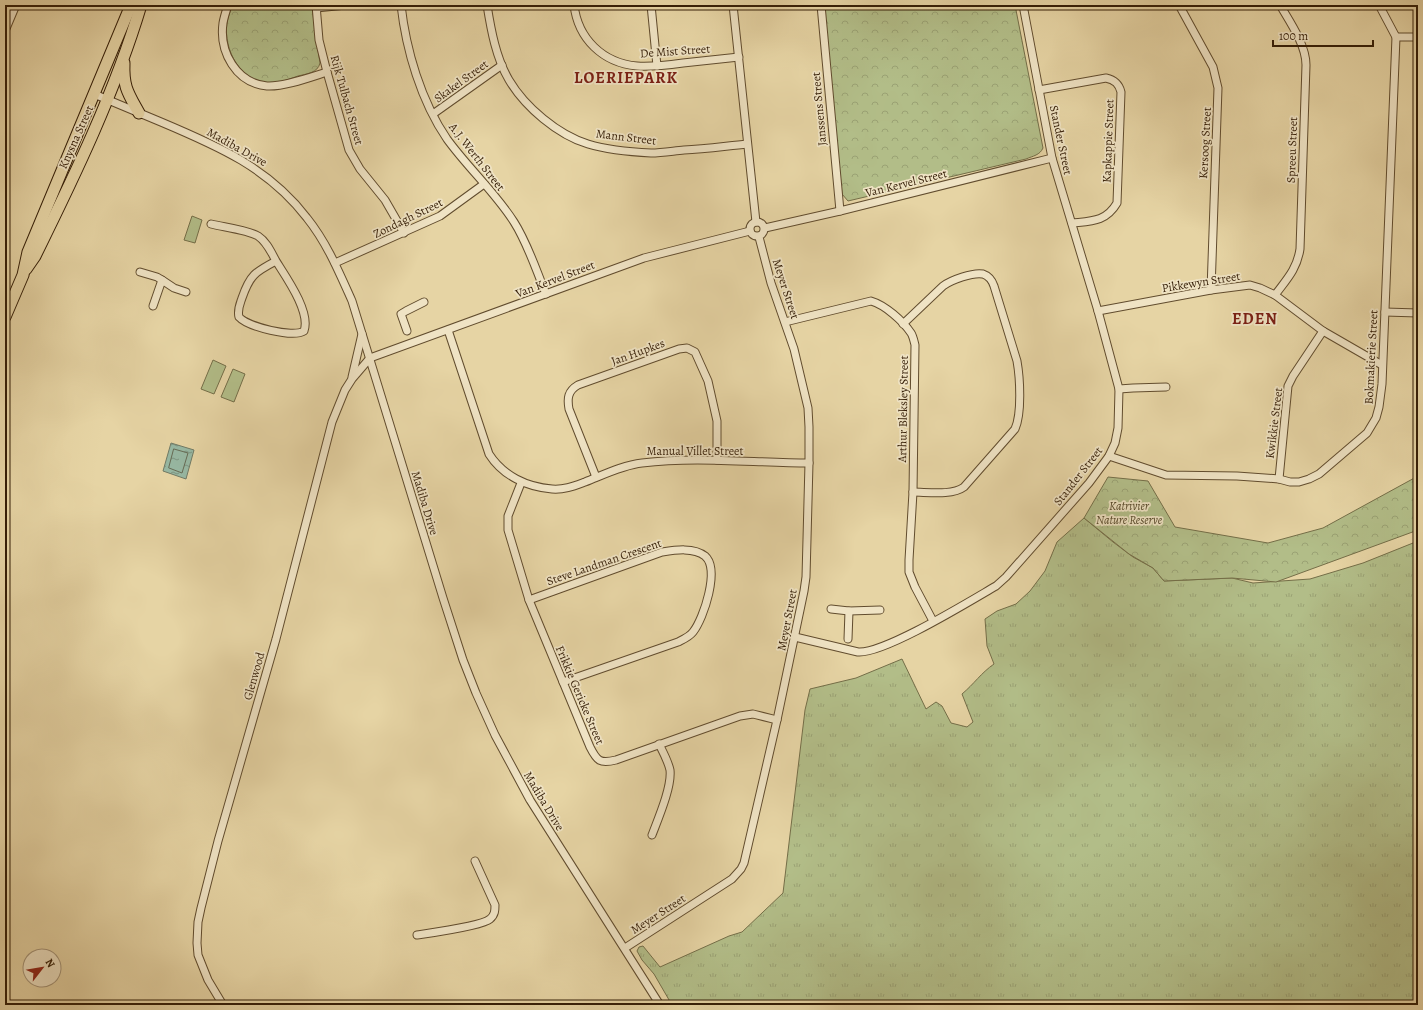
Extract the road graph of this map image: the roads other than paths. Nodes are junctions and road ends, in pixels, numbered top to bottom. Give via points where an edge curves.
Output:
1 (16, 5) edge
2 (131, 5) edge
3 (141, 5) edge
4 (228, 5) edge
5 (346, 5) edge
6 (401, 5) edge
7 (487, 5) edge
8 (574, 5) edge
9 (651, 5) edge
10 (733, 5) edge
11 (821, 5) edge
12 (1023, 5) edge
13 (1180, 5) edge
14 (1280, 5) edge
15 (1379, 5) edge
16 (316, 6) edge
17 (5, 31) edge
18 (1396, 37) junction
19 (1418, 37) edge
20 (125, 52) junction
21 (739, 58) junction
22 (502, 64) junction
23 (657, 66) junction
24 (327, 72) junction
25 (1040, 90) junction
26 (94, 94) junction
27 (107, 100) junction
28 (139, 113) junction
29 (433, 114) junction
30 (747, 144) junction
31 (1052, 158) junction
32 (484, 184) junction
33 (840, 211) junction
34 (756, 222) junction
35 (1072, 223) junction
36 (210, 224) dead end
37 (764, 228) junction
38 (750, 231) junction
39 (404, 233) junction
40 (759, 237) junction
41 (276, 261) junction
42 (335, 263) junction
43 (140, 272) dead end
44 (22, 275) junction
45 (162, 280) junction
46 (1211, 290) junction
47 (186, 292) dead end
48 (546, 294) junction
49 (1275, 295) junction
50 (424, 302) dead end
51 (153, 306) dead end
52 (1098, 311) junction
53 (1385, 312) junction
54 (1418, 313) edge
55 (5, 317) edge
56 (785, 322) junction
57 (903, 324) junction
58 (448, 330) junction
59 (407, 331) dead end
60 (1323, 331) junction
61 (362, 333) junction
62 (370, 358) junction
63 (1382, 365) junction
64 (352, 379) junction
65 (1166, 387) dead end
66 (1119, 389) junction
67 (1109, 456) junction
68 (717, 460) junction
69 (809, 463) junction
70 (596, 477) junction
71 (1279, 479) junction
72 (521, 483) junction
73 (913, 492) junction
74 (529, 600) junction
75 (831, 609) dead end
76 (880, 610) dead end
77 (849, 611) junction
78 (933, 621) junction
79 (795, 637) junction
80 (848, 639) dead end
81 (563, 682) junction
82 (777, 720) junction
83 (660, 744) junction
84 (652, 835) dead end
85 (475, 861) dead end
86 (417, 935) dead end
87 (625, 948) junction
88 (223, 1005) edge
89 (660, 1005) edge

1 - 17 street
2 - 26 highway, Knysna Street
3 - 20 highway, Knysna Street
4 - 24 street via 223,24 225,52 238,72 246,79 268,86
5 - 16 street
6 - 29 street, A.J. Werth Street via 409,53
7 - 22 street, Mann Street
8 - 23 street, De Mist Street via 584,37 608,59 637,66
9 - 23 street
10 - 21 street
11 - 33 street, Janssens Street
12 - 25 street, Stander Street
13 - 46 street, Kersoog Street via 1213,67 1218,88
14 - 49 street, Spreeu Street via 1303,49 1306,65 1300,248 1295,267
15 - 18 street
16 - 24 street, Rijk Tulbach Street
18 - 19 street
18 - 53 street, Bokmakierie Street
20 - 27 highway, Knysna Street
20 - 28 highway via 124,83
21 - 23 street, De Mist Street
21 - 30 street
22 - 29 street, Skakel Street
22 - 30 street, Mann Street via 515,88 534,111 556,128 586,143 609,149 650,153
24 - 39 street, Rijk Tulbach Street via 349,150 360,169 385,200
25 - 31 street, Stander Street
25 - 35 street, Kapkappie Street via 1106,78 1114,81 1121,92 1117,203 1103,218
26 - 27 street, Madiba Drive
26 - 44 highway, Knysna Street via 28,252
27 - 28 street, Madiba Drive
27 - 44 highway, Knysna Street via 58,209 35,256
28 - 42 street, Madiba Drive via 234,155 267,177 290,197 307,218
29 - 32 street, A.J. Werth Street via 447,139
30 - 34 street
31 - 33 street, Van Kervel Street
31 - 35 street, Stander Street
32 - 39 street, Zondagh Street via 440,216
32 - 48 street, A.J. Werth Street via 513,220
33 - 37 street, Van Kervel Street
34 - 37 street
34 - 38 street
35 - 52 street, Stander Street
36 - 41 street via 254,234 263,240
37 - 40 street via 764,233
38 - 40 street
38 - 48 street, Van Kervel Street via 644,258
39 - 42 street, Zondagh Street
40 - 56 street, Meyer Street via 768,274
41 - 41 street via 289,280 306,321 301,333 282,333 246,323 239,317 238,310 247,283 258,270
42 - 61 street, Madiba Drive via 352,301
43 - 45 street
44 - 55 highway, Knysna Street
45 - 47 street
45 - 51 street
46 - 49 street, Pikkewyn Street via 1250,285
46 - 52 street, Pikkewyn Street
48 - 58 street, Van Kervel Street
49 - 60 street, Pikkewyn Street
50 - 59 street via 401,314
52 - 66 street, Stander Street
53 - 54 street
53 - 63 street, Bokmakierie Street
56 - 57 street, Arthur Bleksley Street via 871,301 879,303
56 - 69 street, Meyer Street via 808,408
57 - 73 street, Arthur Bleksley Street via 911,333 915,345
57 - 73 street via 950,281 978,274 984,275 994,286 1019,373 1018,420 1015,429 964,487 953,492
58 - 62 street, Van Kervel Street
58 - 72 street, Manual Villet Street via 489,454 494,463
60 - 63 street, Pikkewyn Street
60 - 71 street, Kwikkie Street via 1288,386
61 - 62 street, Madiba Drive
61 - 64 street
62 - 64 street, Glenwood
62 - 87 street, Madiba Drive via 446,608 476,693 530,800
63 - 71 street, Bokmakierie Street via 1379,408 1367,433 1309,479 1290,482
64 - 88 street, Glenwood via 336,410 326,445 198,922 198,954 208,980
65 - 66 street
66 - 67 street, Stander Street via 1118,428
67 - 71 street, Bokmakierie Street via 1166,475
67 - 78 street, Stander Street via 1089,483 1002,581
68 - 69 street, Manual Villet Street
68 - 70 street, Manual Villet Street via 640,463
68 - 70 street, Jan Hupkes via 716,421 708,381 697,354 690,349 679,349 578,385 568,396 569,409
69 - 79 street, Meyer Street via 806,577
70 - 72 street, Manual Villet Street via 571,487 552,490
72 - 74 street, Frikkie Gericke Street via 507,523
73 - 78 street, Arthur Bleksley Street via 909,572
74 - 81 street, Frikkie Gericke Street
74 - 81 street, Steve Landman Crescent via 662,552 698,552 708,560 710,578 704,612 689,636
75 - 77 street
76 - 77 street
77 - 80 street
78 - 79 street, Stander Street via 894,641 865,652
79 - 82 street, Meyer Street
81 - 83 street, Frikkie Gericke Street via 598,760 607,762
82 - 83 street, Frikkie Gericke Street via 747,715
82 - 87 street, Meyer Street via 741,869 732,879
83 - 84 street via 668,764 670,779
85 - 86 street via 495,904 493,916 486,921
87 - 89 street, Madiba Drive

